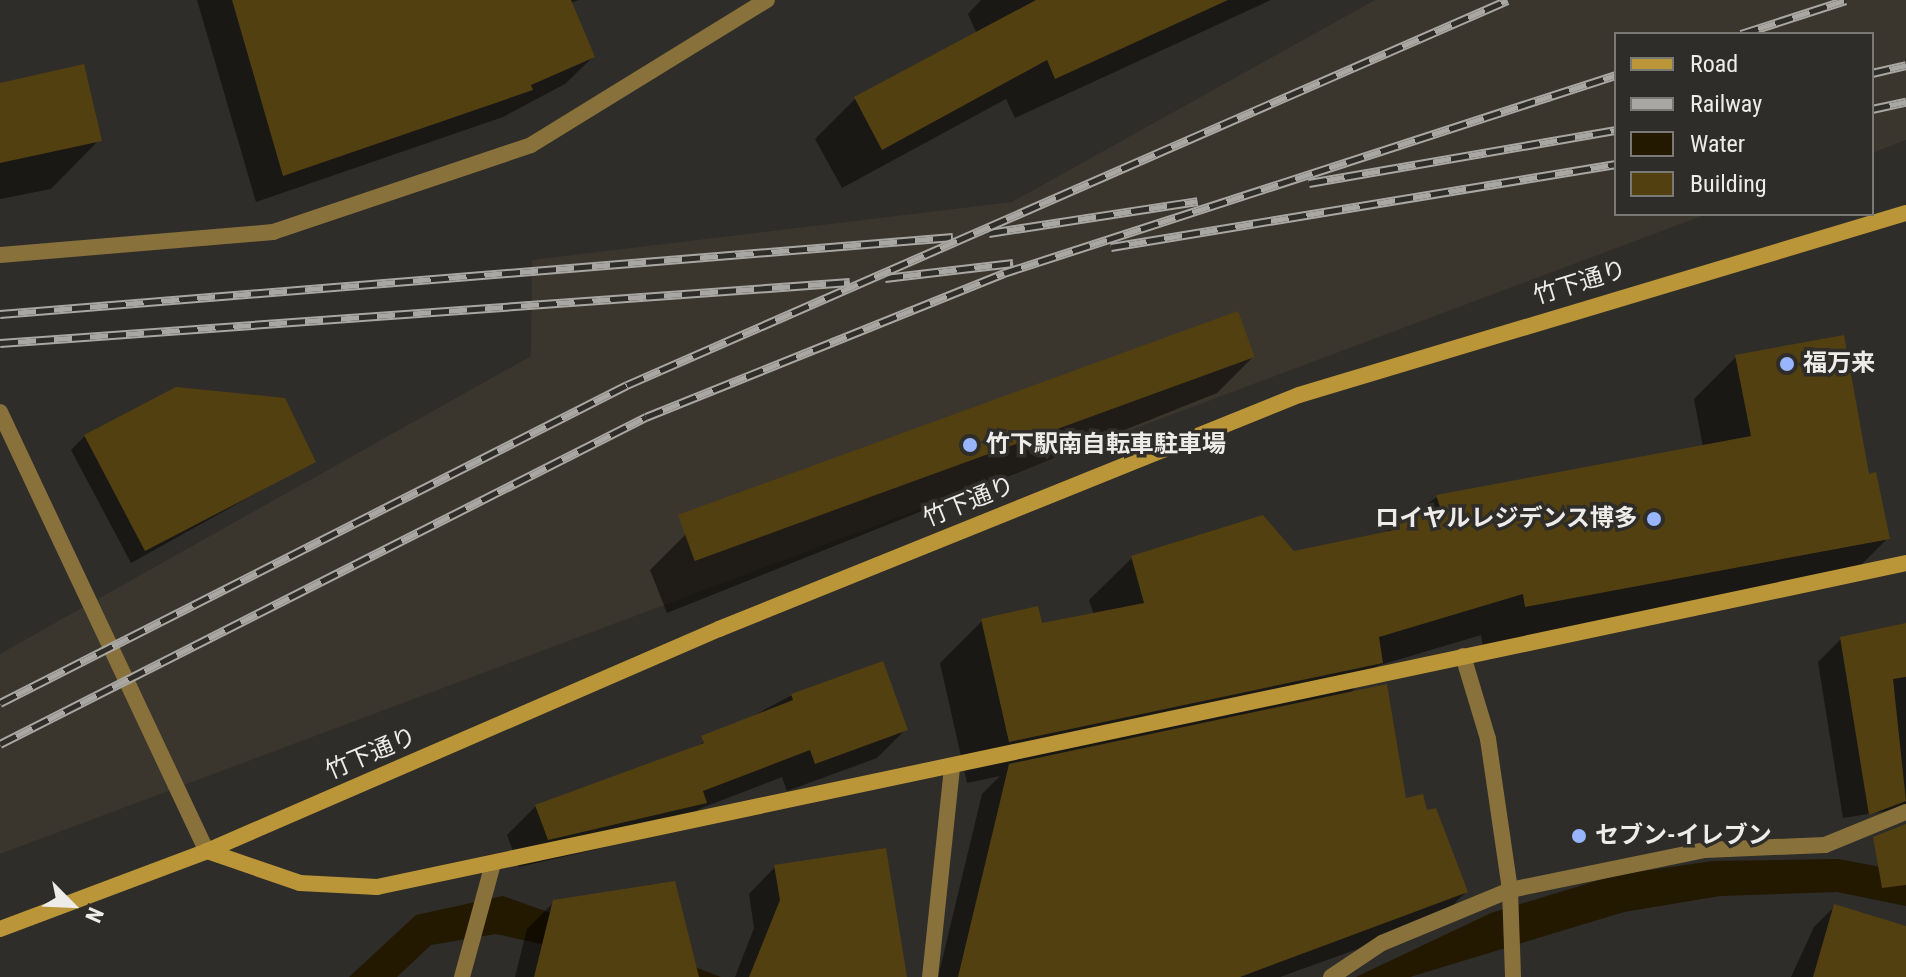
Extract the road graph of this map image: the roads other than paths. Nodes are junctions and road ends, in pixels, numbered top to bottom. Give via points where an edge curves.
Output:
1 (767, 0) edge
2 (1906, 213) edge
3 (0, 255) edge
4 (0, 411) edge
5 (1906, 563) edge
6 (1463, 656) junction
7 (952, 767) junction
8 (1906, 812) edge
9 (207, 851) junction
10 (493, 864) junction
11 (1510, 890) junction
12 (0, 929) edge
13 (463, 970) edge
14 (930, 977) edge
15 (1331, 977) edge
16 (1513, 977) edge

1 - 3 street via 531,145 273,232
2 - 9 main road, 竹下通り via 1299,395 719,629
4 - 9 street
5 - 6 main road
6 - 7 main road
6 - 11 street via 1488,739
7 - 10 main road
7 - 14 street
8 - 11 street via 1825,845 1705,850
9 - 10 main road via 300,883 377,887
9 - 12 main road, 竹下通り
10 - 13 street
11 - 15 street via 1382,943
11 - 16 street

